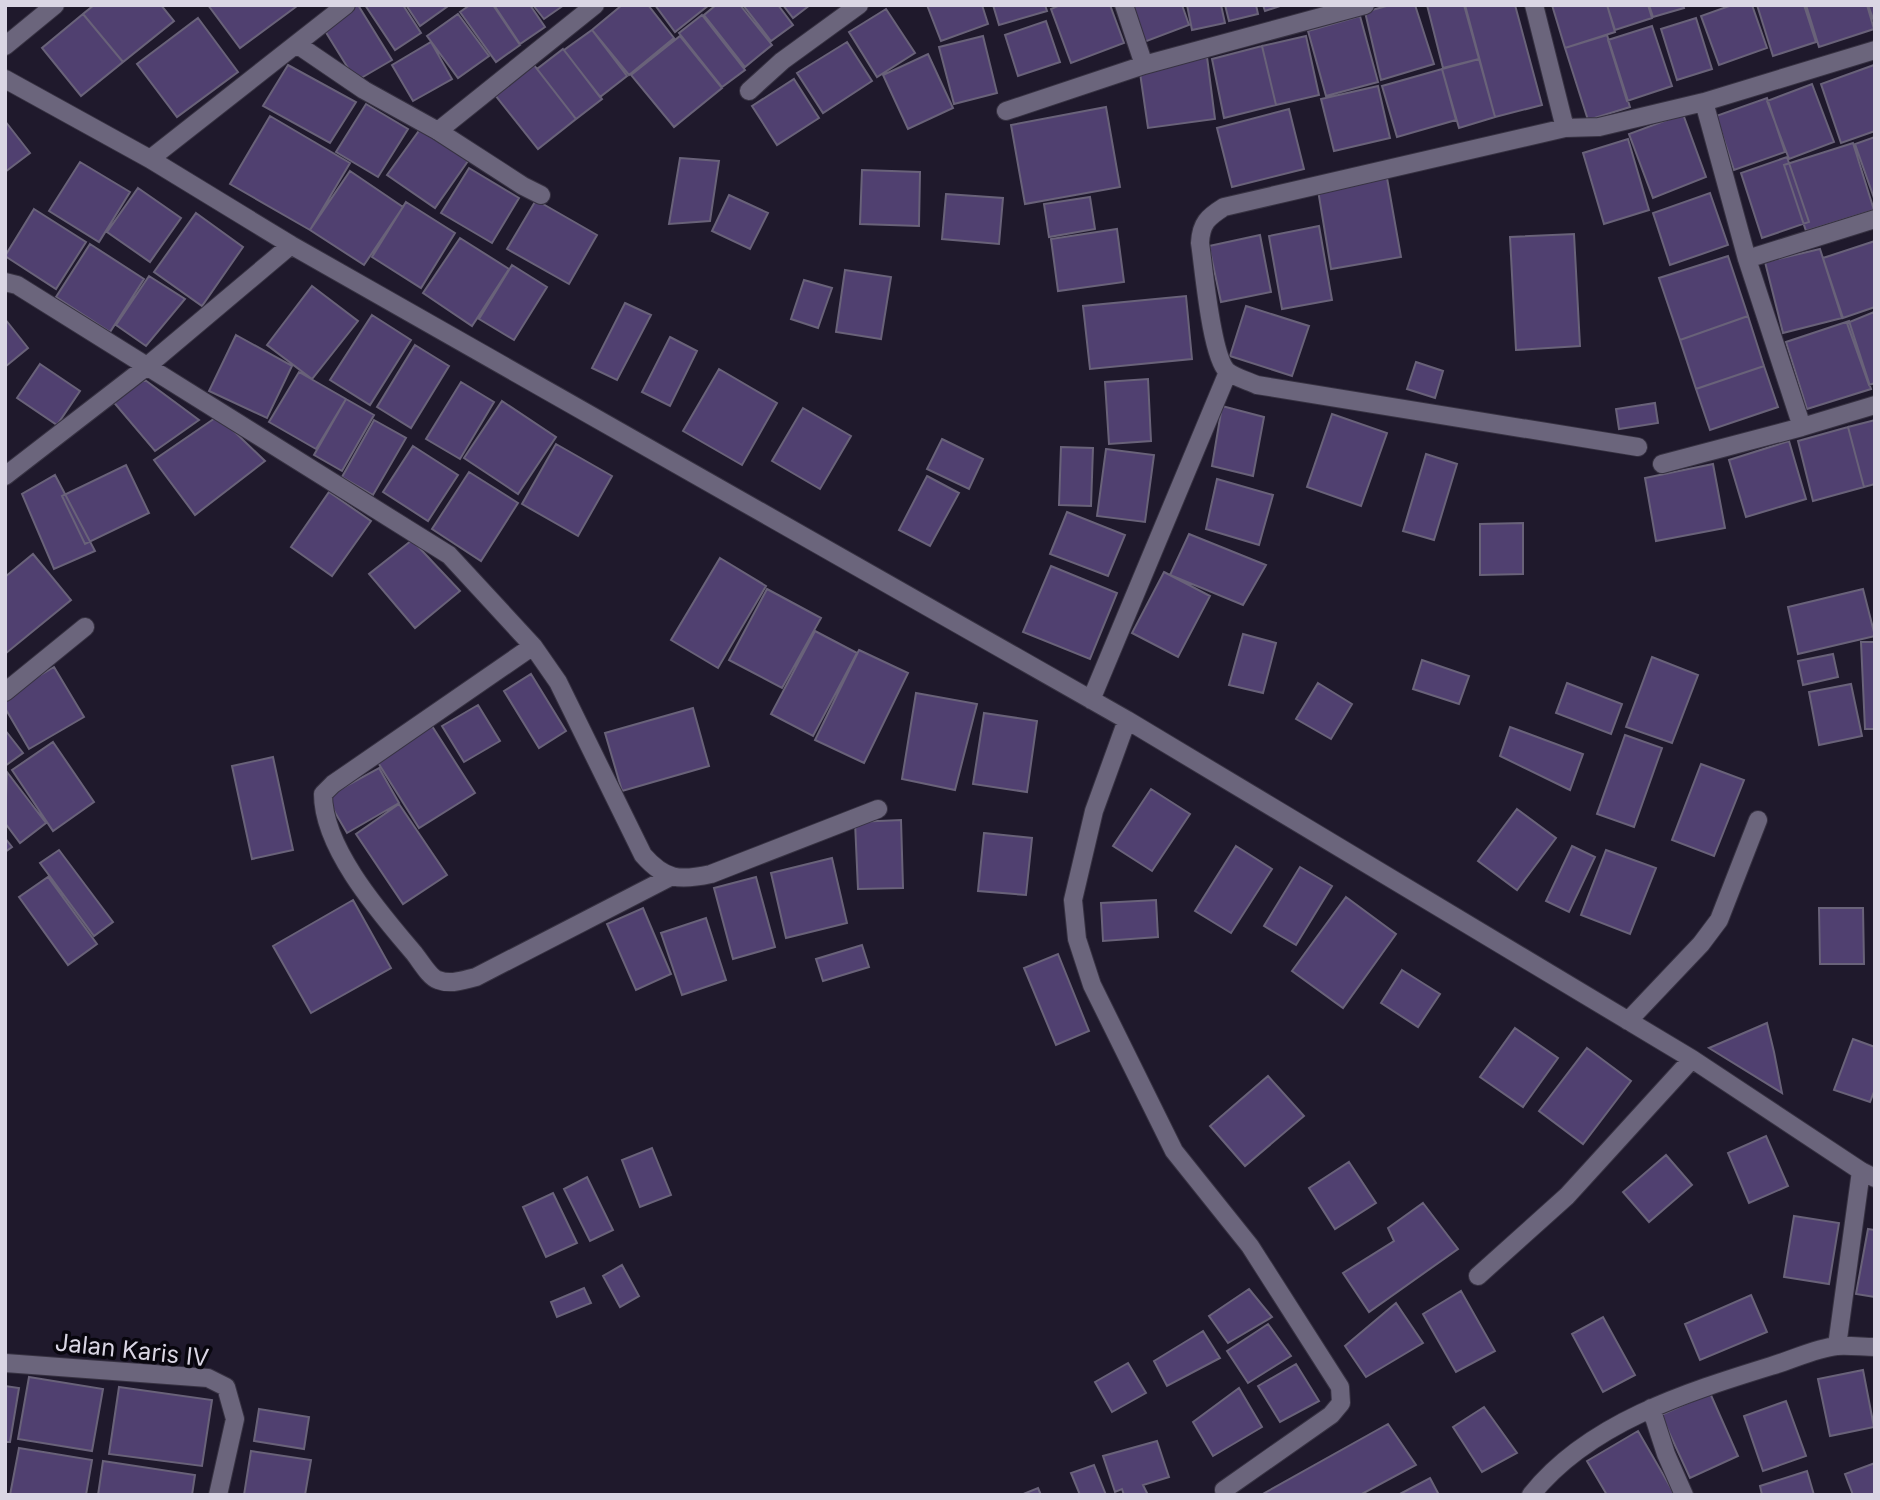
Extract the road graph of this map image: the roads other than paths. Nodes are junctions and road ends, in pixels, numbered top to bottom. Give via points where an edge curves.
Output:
1 (55, 5) edge
2 (346, 5) edge
3 (595, 5) edge
4 (859, 5) edge
5 (1124, 5) edge
6 (1365, 5) edge
7 (1534, 5) edge
8 (298, 45) junction
9 (5, 46) edge
10 (1875, 50) edge
11 (1144, 65) junction
12 (5, 79) edge
13 (749, 91) dead end
14 (1704, 102) junction
15 (1006, 111) dead end
16 (1564, 128) junction
17 (438, 131) junction
18 (150, 159) junction
19 (541, 195) dead end
20 (1875, 219) edge
21 (291, 245) junction
22 (1747, 259) junction
23 (5, 282) edge
24 (146, 367) junction
25 (1228, 372) junction
26 (1875, 405) edge
27 (1802, 428) junction
28 (1637, 447) dead end
29 (1662, 464) dead end
30 (5, 476) edge
31 (85, 627) dead end
32 (533, 646) junction
33 (5, 692) edge
34 (1091, 700) junction
35 (1128, 720) junction
36 (878, 809) dead end
37 (1758, 820) dead end
38 (670, 877) junction
39 (1628, 1021) junction
40 (1692, 1059) junction
41 (1868, 1175) edge
42 (1478, 1276) dead end
43 (1837, 1346) junction
44 (1875, 1347) edge
45 (5, 1363) edge
46 (1651, 1408) junction
47 (1220, 1493) edge
48 (218, 1495) edge
49 (1531, 1495) edge
50 (1684, 1495) edge

1 - 9 street
2 - 8 street
3 - 17 street
4 - 13 street
5 - 11 street
6 - 11 street
7 - 16 street
8 - 17 street via 364,90
8 - 18 street
10 - 14 street
11 - 15 street
12 - 18 street
14 - 16 street via 1599,127
14 - 22 street
16 - 25 street via 1223,207 1207,218 1200,243 1219,359
17 - 19 street
18 - 21 street
20 - 22 street
21 - 24 street
21 - 34 street
22 - 27 street
23 - 24 street via 17,285
24 - 30 street
24 - 32 street via 449,555
25 - 28 street via 1257,385
25 - 34 street
26 - 27 street
27 - 29 street
31 - 33 street
32 - 38 street via 586,734 643,855
32 - 38 street via 323,794 323,810 341,854 376,908 436,980 453,983 475,977
34 - 35 street
35 - 39 street
35 - 47 street via 1094,811 1073,900 1077,939 1092,985 1174,1151 1250,1247 1340,1387 1341,1403 1331,1415
36 - 38 street via 711,874 691,879
37 - 39 street via 1719,920
39 - 40 street
40 - 41 street
40 - 42 street via 1567,1196
41 - 43 street
43 - 44 street
43 - 46 street via 1689,1391
45 - 48 street, Jalan Karis IV via 208,1378 226,1387 235,1419
46 - 49 street via 1591,1440
46 - 50 street

